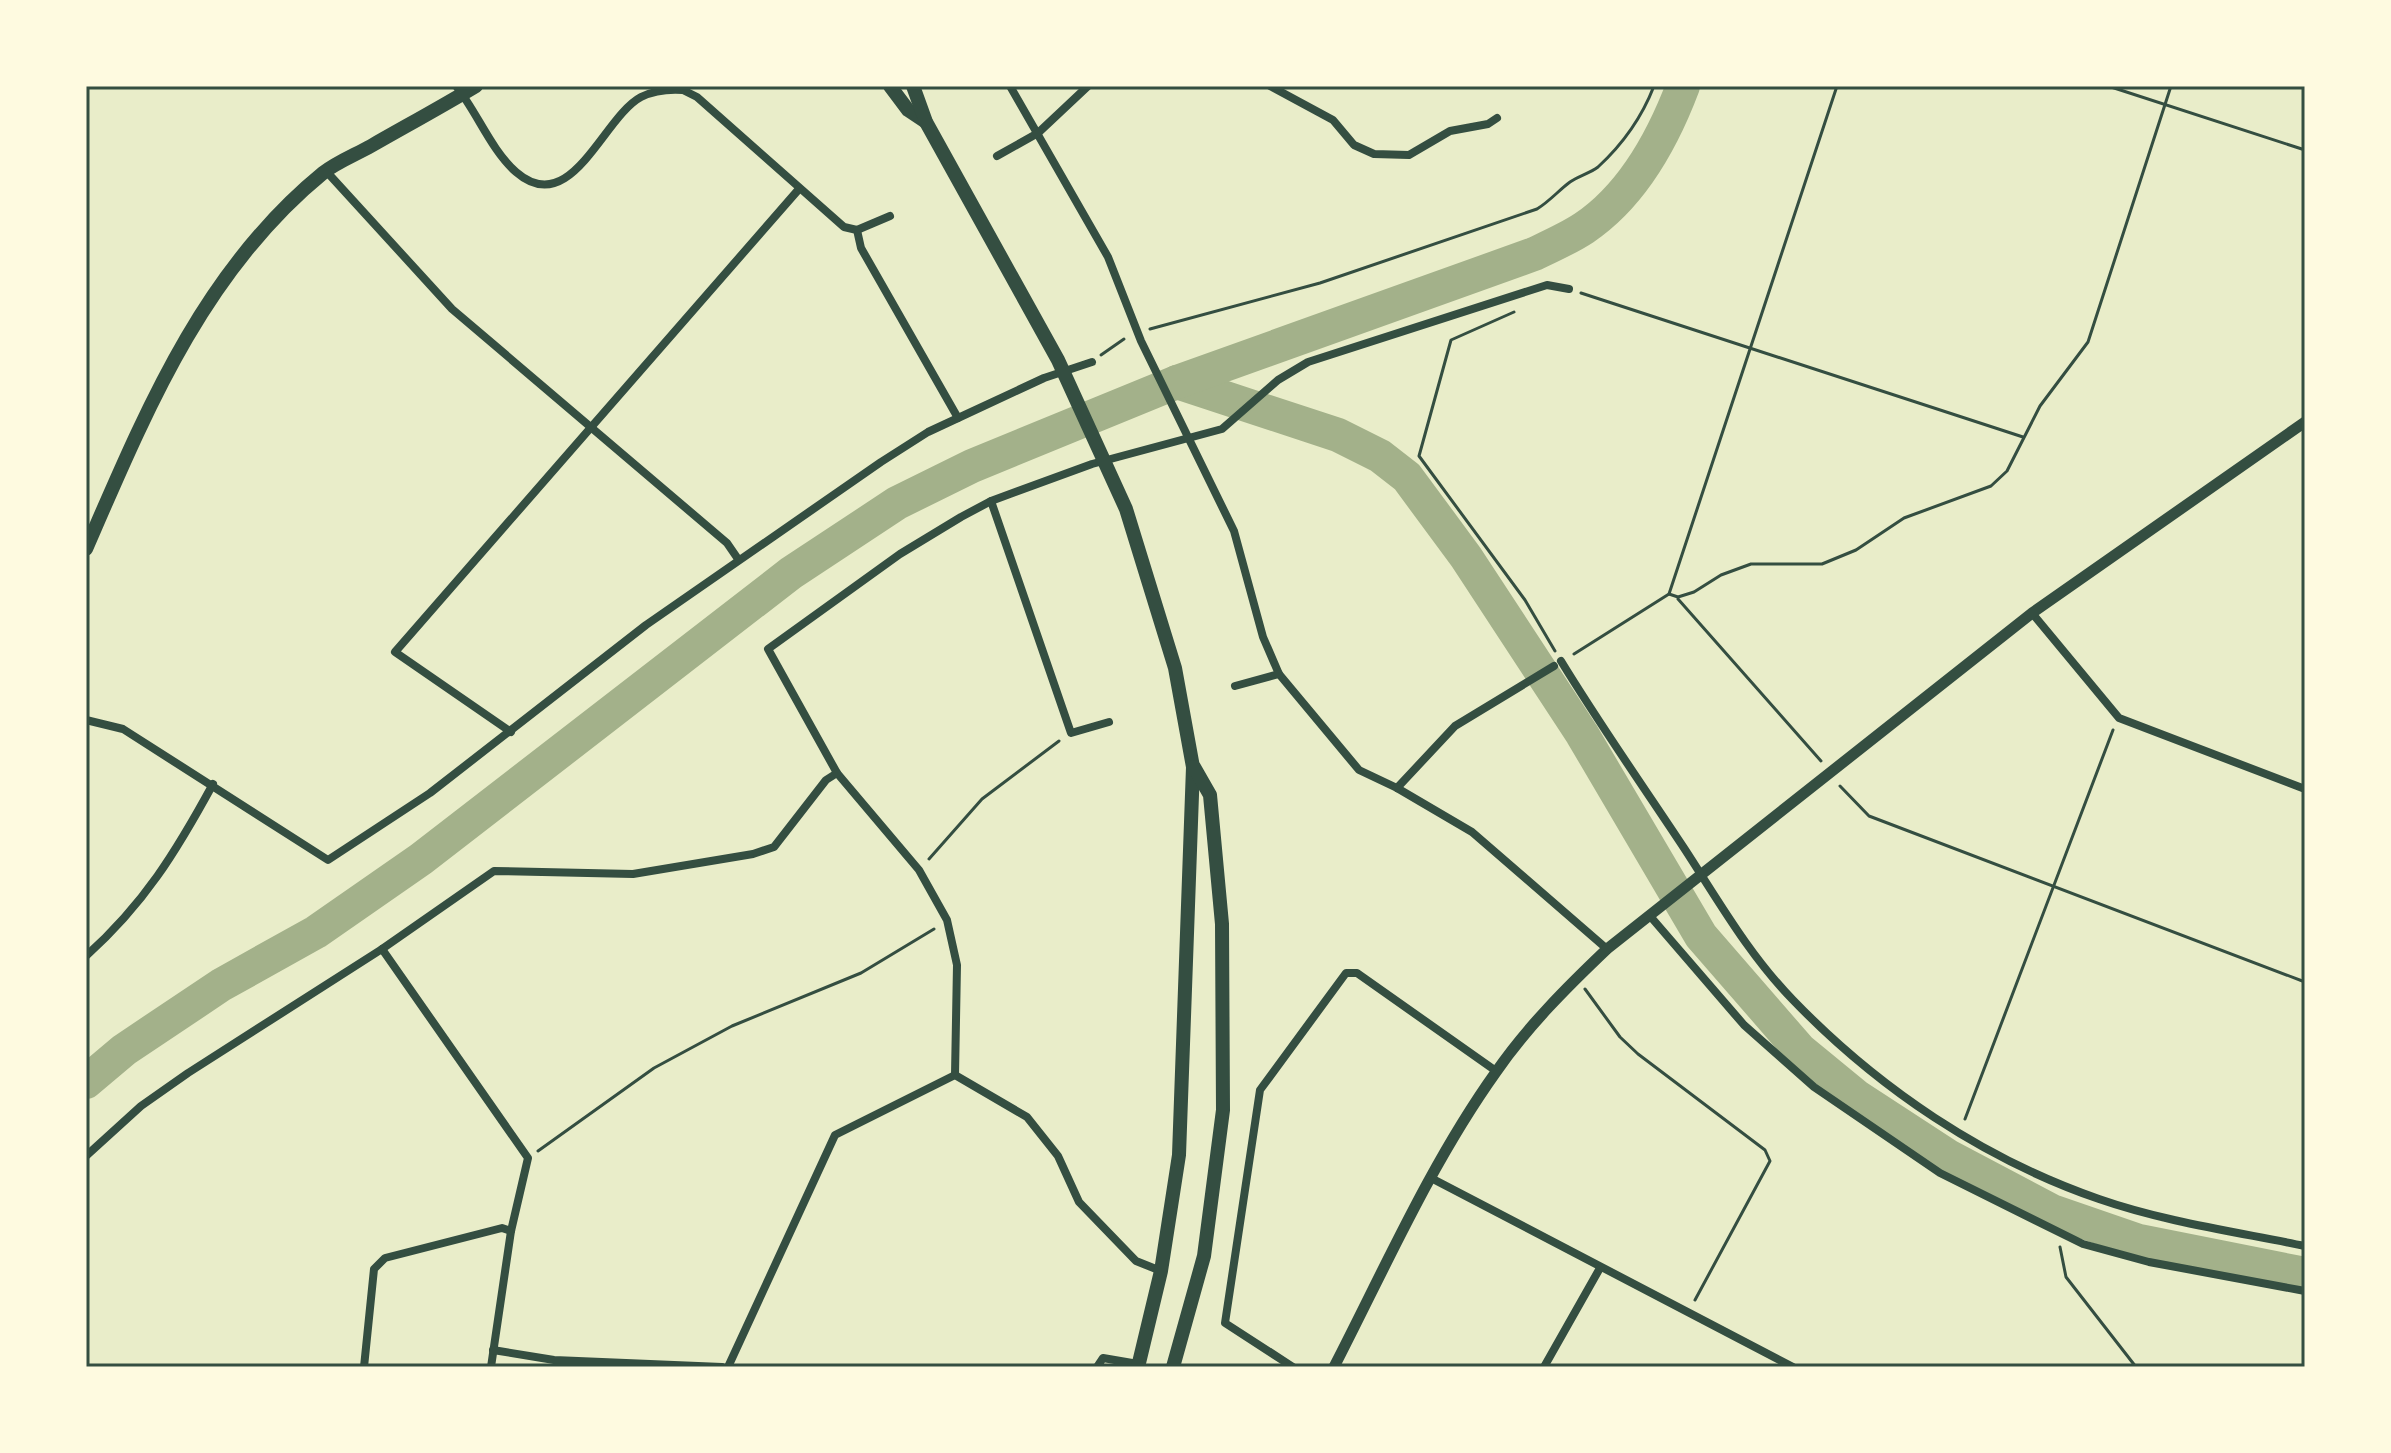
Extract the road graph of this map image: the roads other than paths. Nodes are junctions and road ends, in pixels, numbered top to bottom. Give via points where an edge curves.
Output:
1 (476, 86) edge
2 (890, 86) edge
3 (913, 86) edge
4 (1010, 86) edge
5 (1088, 86) edge
6 (1270, 86) edge
7 (684, 88) edge
8 (459, 90) edge
9 (1497, 118) dead end
10 (926, 122) junction
11 (1038, 133) junction
12 (997, 156) dead end
13 (326, 171) junction
14 (799, 189) junction
15 (890, 216) dead end
16 (857, 230) junction
17 (1569, 289) road end
18 (1092, 362) road end
19 (958, 418) junction
20 (2305, 422) edge
21 (591, 426) junction
22 (1188, 437) junction
23 (991, 501) junction
24 (86, 549) edge
25 (738, 559) junction
26 (2032, 613) junction
27 (1279, 674) junction
28 (1235, 686) dead end
29 (86, 720) edge
30 (1109, 722) dead end
31 (511, 732) junction
32 (1193, 767) junction
33 (837, 773) junction
34 (213, 784) junction
35 (1397, 788) junction
36 (2305, 789) edge
37 (1701, 875) junction
38 (1655, 912) junction
39 (382, 949) junction
40 (1607, 949) junction
41 (86, 956) edge
42 (1496, 1071) junction
43 (955, 1075) junction
44 (86, 1156) edge
45 (1431, 1178) junction
46 (511, 1231) junction
47 (2305, 1246) edge
48 (1600, 1268) junction
49 (1161, 1271) junction
50 (2305, 1291) edge
51 (493, 1350) junction
52 (683, 1365) edge
53 (1138, 1366) edge
54 (364, 1367) edge
55 (491, 1367) edge
56 (725, 1367) edge
57 (1097, 1367) edge
58 (1173, 1367) edge
59 (1293, 1367) edge
60 (1334, 1367) edge
61 (1544, 1367) edge
62 (1793, 1367) edge

1 - 8 main road
2 - 10 main road via 908,110
3 - 10 main road
4 - 11 street
5 - 11 street
6 - 9 street via 1333,120 1354,145 1374,154 1409,155 1450,131
7 - 8 street via 639,98 565,180 548,185 528,181 513,170
7 - 14 street
8 - 13 main road
10 - 32 main road via 1058,360 1126,509 1175,668
11 - 12 street
11 - 22 street via 1108,257 1139,337
13 - 21 street via 452,309
13 - 24 main road via 281,211 192,325 158,386
14 - 16 street via 844,227
14 - 21 street
15 - 16 street
16 - 19 street via 861,248
17 - 22 street via 1547,285 1308,362 1222,429
18 - 19 street
19 - 25 street via 881,462
20 - 26 street
21 - 25 street via 727,543
21 - 31 street via 395,652
22 - 23 street
22 - 27 street via 1234,531 1263,637
23 - 30 street via 1071,733
23 - 33 street via 900,554 768,649
25 - 31 street
26 - 36 street via 2119,718
26 - 37 street
27 - 28 street
27 - 35 street via 1359,770
29 - 34 street via 123,729
31 - 34 street via 328,860
32 - 49 main road via 1179,1155
32 - 58 main road via 1210,795 1222,924 1223,1110 1204,1256
33 - 39 street via 774,847 633,874 494,871
33 - 43 street via 919,870 947,920 957,965
34 - 41 street via 170,862 116,929
35 - 37 street via 1455,726 1557,664
35 - 40 street via 1472,832
37 - 38 street
37 - 47 street via 1792,999 1912,1103 1958,1134 2100,1200
38 - 40 street
38 - 50 street via 1744,1025 1814,1087 1940,1173 2061,1236 2149,1262
39 - 44 street via 188,1073 141,1106
39 - 46 street via 528,1158
40 - 42 street
42 - 45 street
42 - 59 street via 1357,973 1346,973 1260,1090 1225,1323
43 - 49 street via 1027,1117 1058,1156 1079,1202 1136,1261
43 - 56 street via 835,1135
45 - 48 street
45 - 60 street
46 - 51 street
46 - 54 street via 502,1228 385,1258 374,1269
48 - 61 street
48 - 62 street
49 - 53 main road
51 - 52 street via 554,1360
51 - 55 street
52 - 56 street
53 - 57 street via 1112,1357 1103,1358

